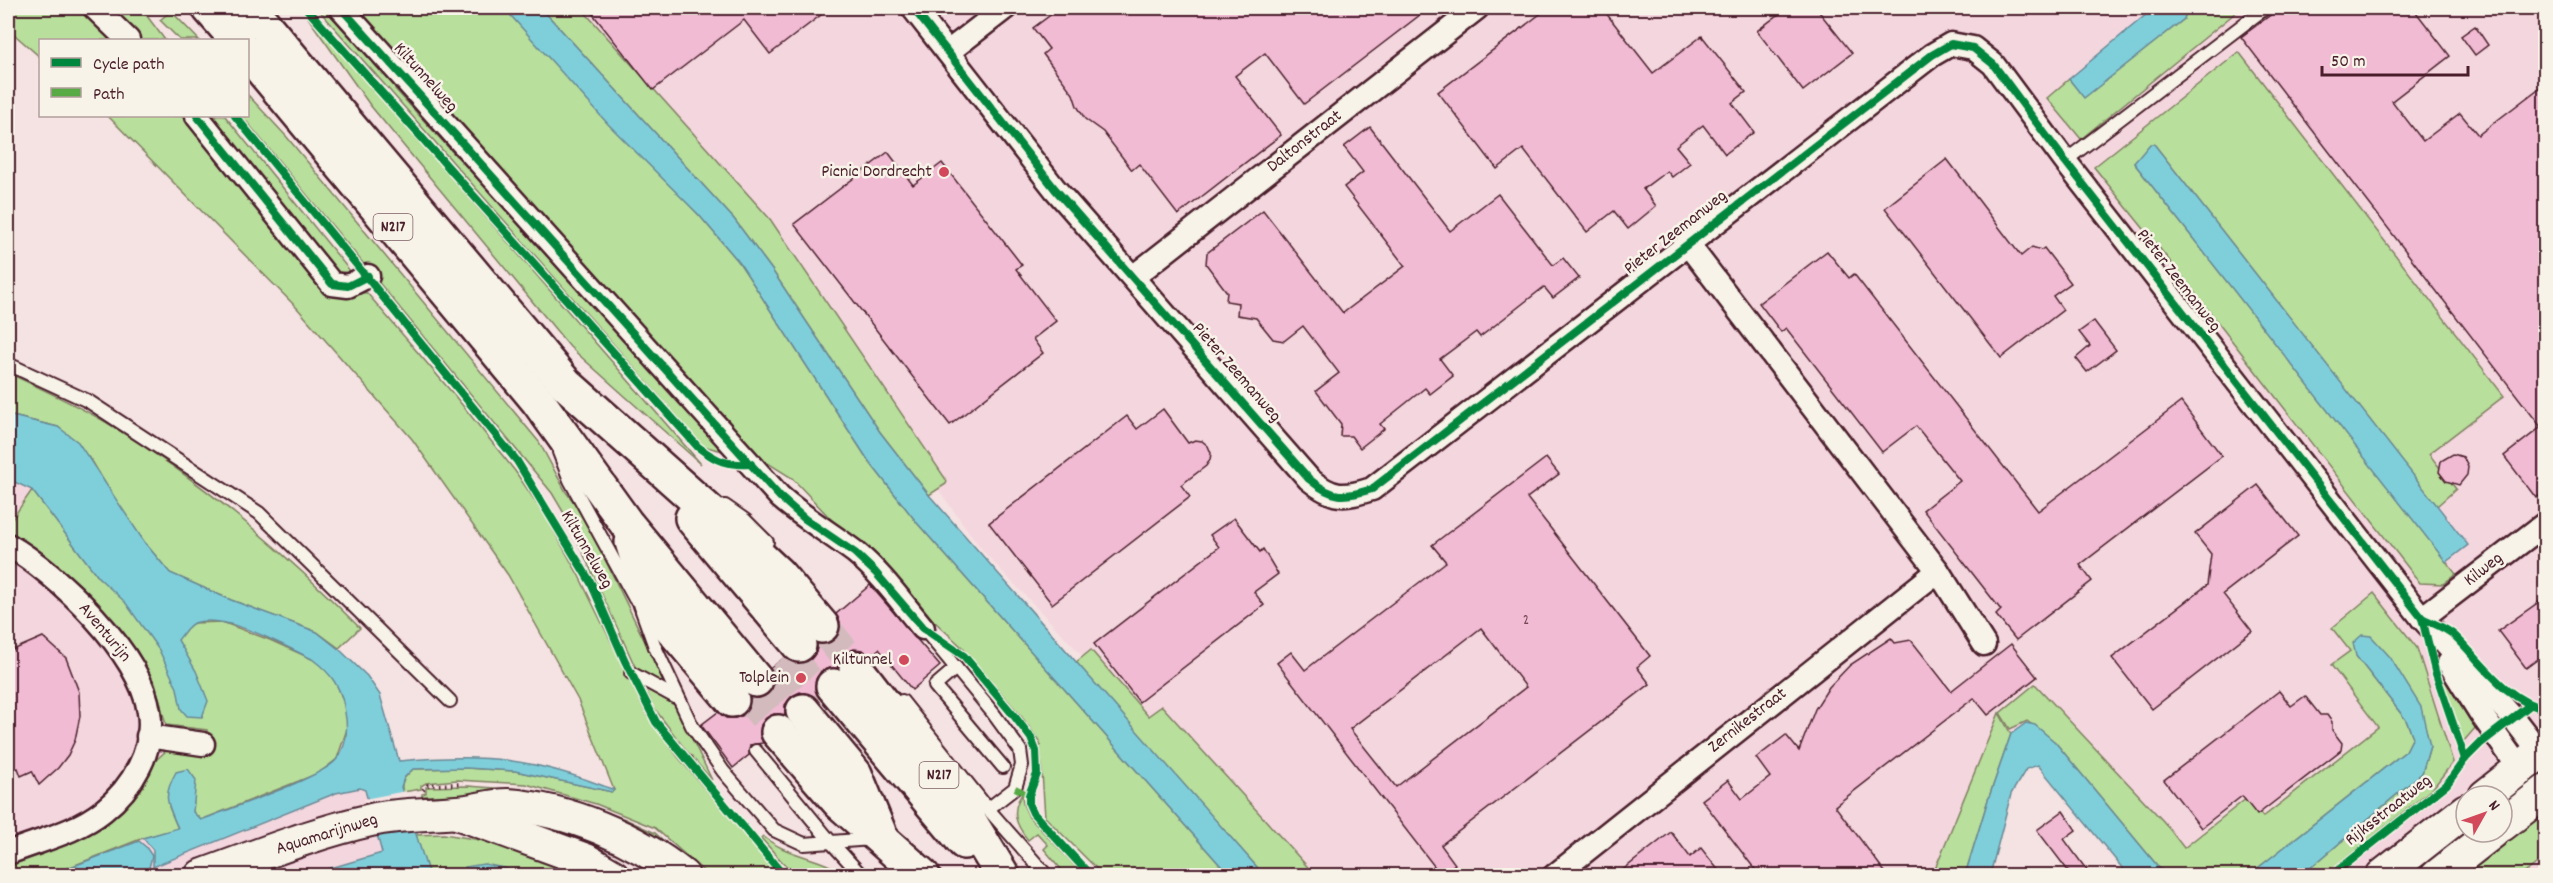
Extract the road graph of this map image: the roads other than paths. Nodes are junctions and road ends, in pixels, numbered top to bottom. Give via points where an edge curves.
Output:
1 (95, 8) edge
2 (209, 8) edge
3 (250, 8) edge
4 (341, 8) edge
5 (914, 8) edge
6 (1005, 8) edge
7 (1478, 8) edge
8 (2265, 8) edge
9 (127, 39) edge
10 (236, 39) edge
11 (948, 52) junction
12 (249, 54) edge
13 (198, 117) edge
14 (2065, 161) junction
15 (1687, 243) junction
16 (368, 276) dead end
17 (1133, 277) junction
18 (8, 364) edge
19 (538, 401) junction
20 (621, 434) junction
21 (627, 523) junction
22 (2546, 523) edge
23 (8, 545) edge
24 (774, 550) dead end
25 (1938, 571) junction
26 (642, 611) junction
27 (2422, 618) junction
28 (923, 628) joint
29 (1984, 644) dead end
30 (680, 658) dead end
31 (778, 663) junction
32 (956, 668) junction
33 (632, 673) dead end
34 (894, 690) dead end
35 (677, 698) junction
36 (450, 701) dead end
37 (805, 709) junction
38 (148, 736) junction
39 (203, 744) dead end
40 (2539, 764) edge
41 (1003, 767) dead end
42 (2505, 784) edge
43 (2546, 791) edge
44 (988, 809) junction
45 (441, 813) junction
46 (2514, 816) edge
47 (2454, 819) edge
48 (882, 839) junction
49 (830, 841) junction
50 (2478, 844) edge
51 (8, 853) edge
52 (1559, 874) edge
53 (201, 876) edge
54 (613, 876) edge
55 (683, 876) edge
56 (862, 876) edge
57 (923, 876) edge
58 (984, 876) edge
59 (992, 876) edge
60 (998, 876) edge
61 (1003, 876) edge
62 (1047, 876) edge
63 (2382, 876) edge
64 (2437, 876) edge

1 - 9 street
2 - 10 main road
3 - 20 main road, N217 via 566,384
4 - 28 street, Kiltunnelweg via 780,497 855,553
5 - 11 street, Pieter Zeemanweg
6 - 11 street
7 - 17 street, Daltonstraat
8 - 14 lane
11 - 17 street, Pieter Zeemanweg via 1055,189
12 - 19 main road, Kiltunnelweg / N217
13 - 16 street via 332,284 348,286
14 - 15 street, Pieter Zeemanweg via 1993,64 1973,48 1951,44
14 - 27 street, Pieter Zeemanweg
15 - 17 street, Pieter Zeemanweg via 1372,489 1348,496 1326,493 1310,479
15 - 25 street
18 - 36 lane via 88,401 259,513
19 - 21 main road, Kiltunnelweg / N217
19 - 26 lane, Kiltunnelweg / N217 via 570,480
20 - 24 lane, N217 via 746,520
20 - 31 main road, N217
20 - 31 main road, N217 via 771,567
21 - 31 main road, Kiltunnelweg / N217
21 - 31 main road, Kiltunnelweg / N217 via 651,604
22 - 27 street, Kilweg
23 - 38 street, Aventurijn via 54,578 120,647 136,674 149,712
25 - 29 street
25 - 52 street, Zernikestraat
26 - 30 lane, Kiltunnelweg / N217
26 - 35 lane, Kiltunnelweg
27 - 40 street, Pieter Zeemanweg via 2513,718
28 - 32 lane, Kiltunnelweg
32 - 41 lane via 934,686
32 - 44 lane, Kiltunnelweg via 1020,750 1022,765 1015,788
33 - 35 lane
34 - 44 lane, N217
35 - 49 lane, Kiltunnelweg via 723,771 774,830 804,844
37 - 48 main road via 860,771
37 - 48 main road via 839,802
37 - 49 lane
37 - 58 main road, N217 via 921,813
37 - 59 main road, N217
37 - 60 main road, N217 via 922,771
37 - 61 main road, N217 via 952,792
38 - 39 street
38 - 51 street, Aventurijn via 147,750 129,785 102,812
40 - 42 street
43 - 46 street
44 - 62 lane, N217
45 - 53 street, Aquamarijnweg via 357,823
45 - 54 street, Aquamarijnweg via 586,860
45 - 55 street, Aquamarijnweg via 504,805 569,818 625,841
47 - 63 street
48 - 49 lane, Kiltunnelweg
48 - 57 main road
49 - 56 lane
50 - 64 street

